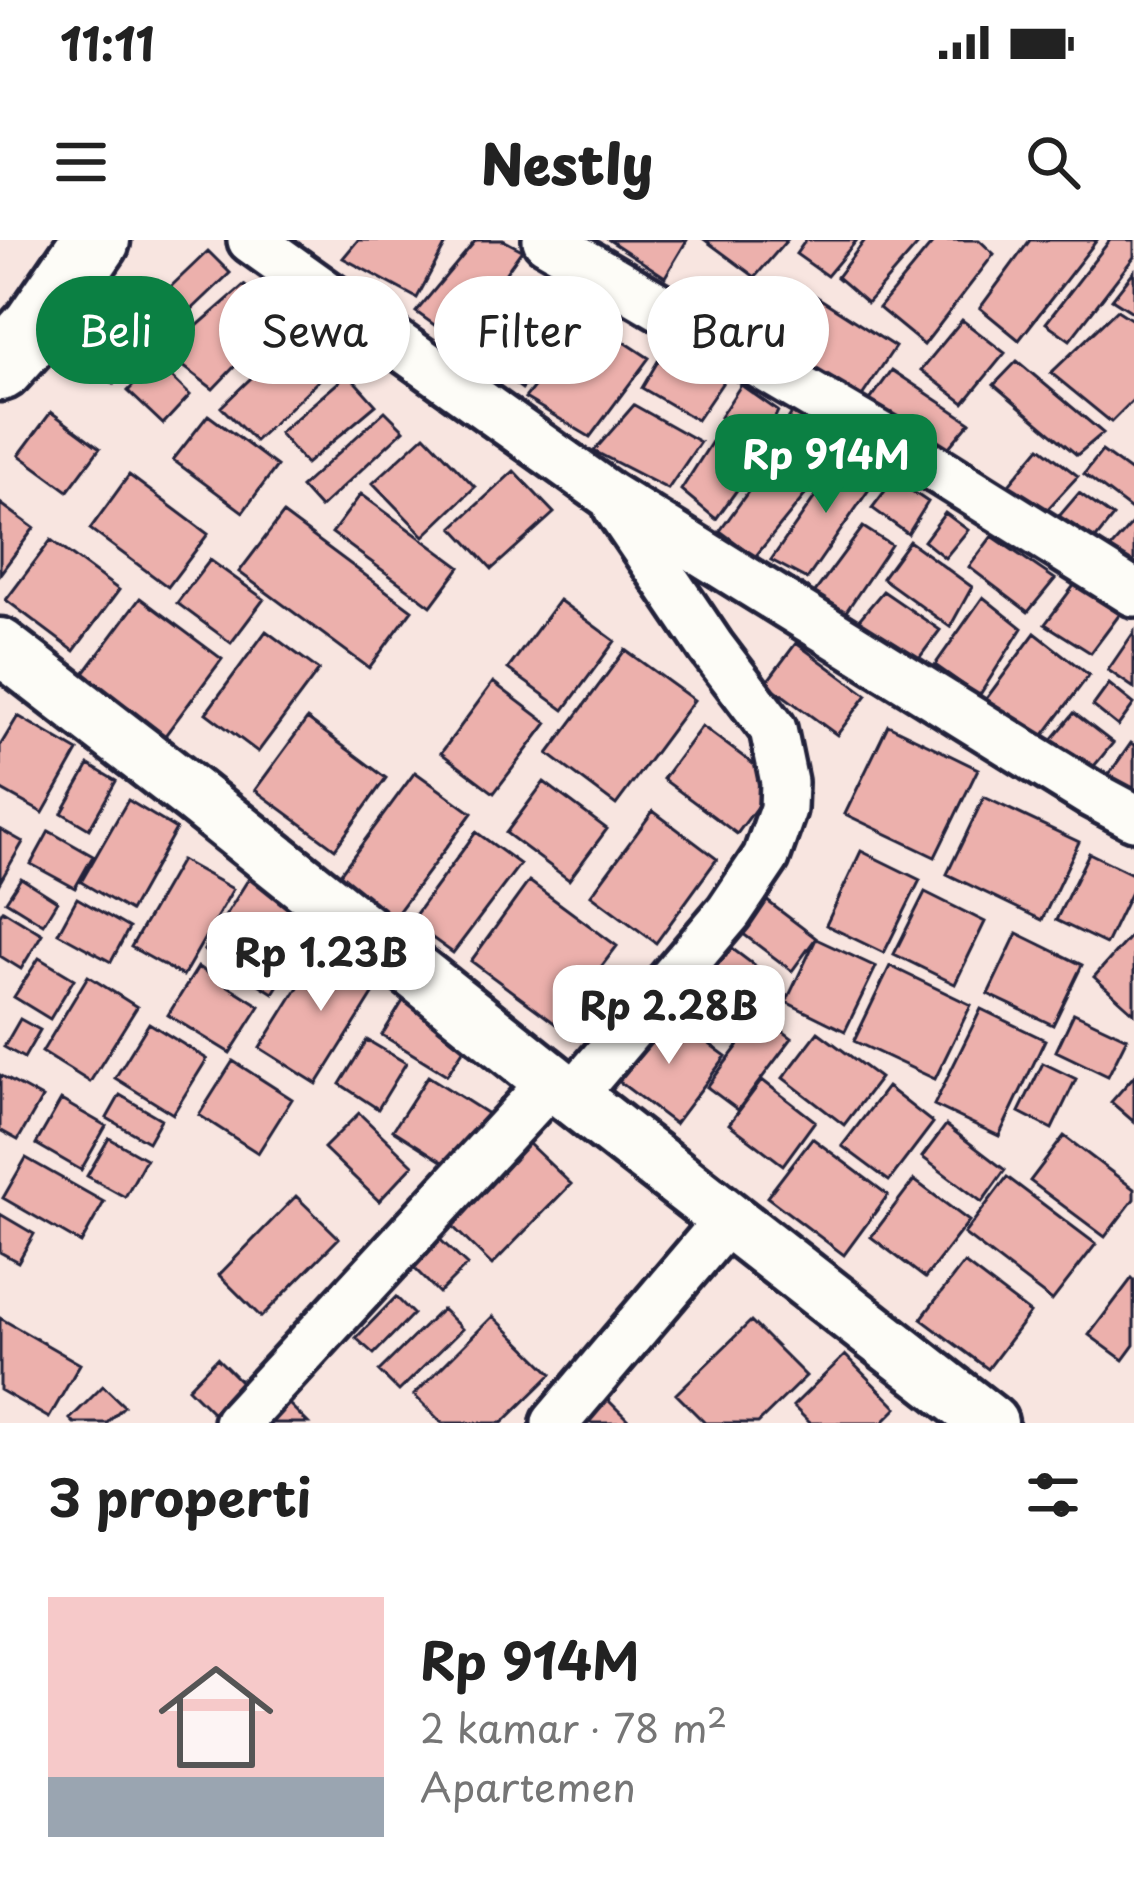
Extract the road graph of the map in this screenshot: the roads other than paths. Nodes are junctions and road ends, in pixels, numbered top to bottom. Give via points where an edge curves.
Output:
1 (96, 240) edge
2 (251, 240) edge
3 (546, 240) edge
4 (0, 367) edge
5 (609, 495) junction
6 (1134, 593) edge
7 (0, 646) edge
8 (1134, 817) edge
9 (562, 1089) junction
10 (728, 1219) junction
11 (969, 1417) edge
12 (237, 1423) edge
13 (555, 1423) edge

1 - 4 highway
2 - 5 street
3 - 6 street
5 - 8 street
5 - 9 street via 773,729 783,809 766,857 729,912
7 - 9 street
9 - 10 street
9 - 12 street
10 - 11 street
10 - 13 street

